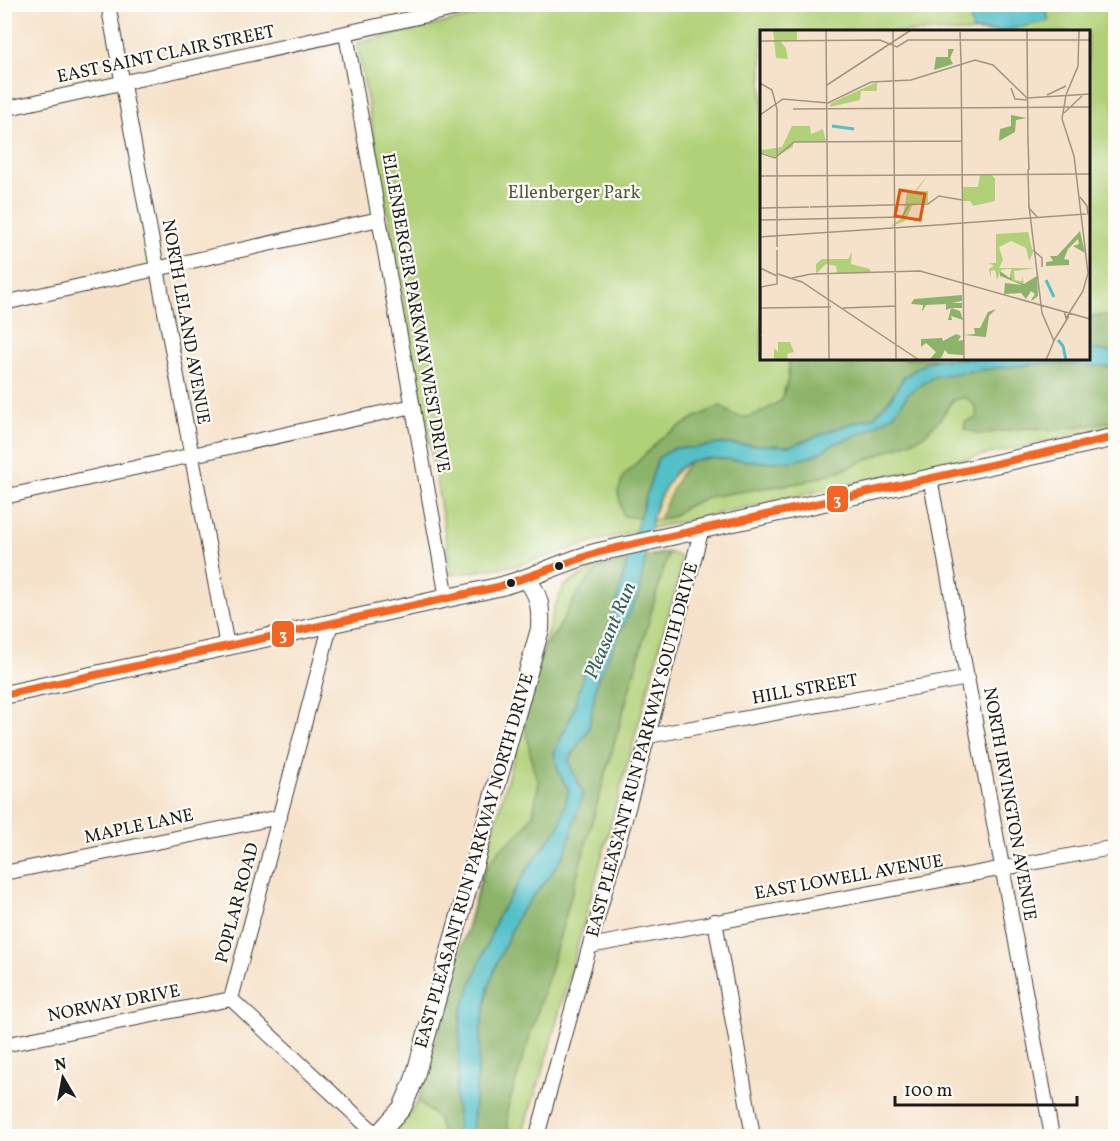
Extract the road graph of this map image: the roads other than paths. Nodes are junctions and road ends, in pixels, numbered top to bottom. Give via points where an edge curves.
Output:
1 (108, 4) edge
2 (476, 4) edge
3 (436, 9) edge
4 (346, 34) junction
5 (123, 83) junction
6 (4, 109) edge
7 (379, 219) junction
8 (157, 269) junction
9 (4, 303) edge
10 (413, 406) junction
11 (1116, 437) edge
12 (191, 456) junction
13 (930, 478) junction
14 (4, 497) edge
15 (702, 528) junction
16 (526, 579) junction
17 (447, 598) junction
18 (331, 623) junction
19 (227, 646) junction
20 (968, 678) junction
21 (4, 695) edge
22 (648, 736) junction
23 (280, 817) junction
24 (1116, 847) edge
25 (1003, 868) junction
26 (4, 873) edge
27 (715, 921) junction
28 (590, 946) junction
29 (231, 999) junction
30 (4, 1045) edge
31 (378, 1136) edge
32 (537, 1137) edge
33 (753, 1137) edge
34 (1052, 1137) edge

1 - 5 street, NORTH LELAND AVENUE
2 - 3 street, EAST SAINT CLAIR STREET
3 - 4 street, EAST SAINT CLAIR STREET
4 - 5 street, EAST SAINT CLAIR STREET
4 - 7 street, ELLENBERGER PARKWAY WEST DRIVE
5 - 6 street, EAST SAINT CLAIR STREET
5 - 8 street, NORTH LELAND AVENUE
7 - 8 street
7 - 10 street, ELLENBERGER PARKWAY WEST DRIVE
8 - 9 street
8 - 12 street, NORTH LELAND AVENUE
10 - 12 street
10 - 17 street, ELLENBERGER PARKWAY WEST DRIVE
11 - 13 main road
12 - 14 street
12 - 19 street, NORTH LELAND AVENUE
13 - 15 main road
13 - 20 street, NORTH IRVINGTON AVENUE
15 - 16 main road via 599,552
15 - 22 street, EAST PLEASANT RUN PARKWAY SOUTH DRIVE
16 - 17 main road
16 - 31 main road, EAST PLEASANT RUN PARKWAY NORTH DRIVE via 539,598 540,629 414,1080 402,1108
17 - 18 main road
18 - 19 main road
18 - 23 street, POPLAR ROAD
19 - 21 main road
20 - 22 street, HILL STREET
20 - 25 street, NORTH IRVINGTON AVENUE
22 - 28 street, EAST PLEASANT RUN PARKWAY SOUTH DRIVE
23 - 26 street, MAPLE LANE
23 - 29 street, POPLAR ROAD
24 - 25 street, EAST LOWELL AVENUE
25 - 27 street, EAST LOWELL AVENUE
25 - 34 street, NORTH IRVINGTON AVENUE
27 - 28 street, EAST LOWELL AVENUE
27 - 33 street
28 - 32 street, EAST PLEASANT RUN PARKWAY SOUTH DRIVE
29 - 30 street, NORWAY DRIVE
29 - 31 street

